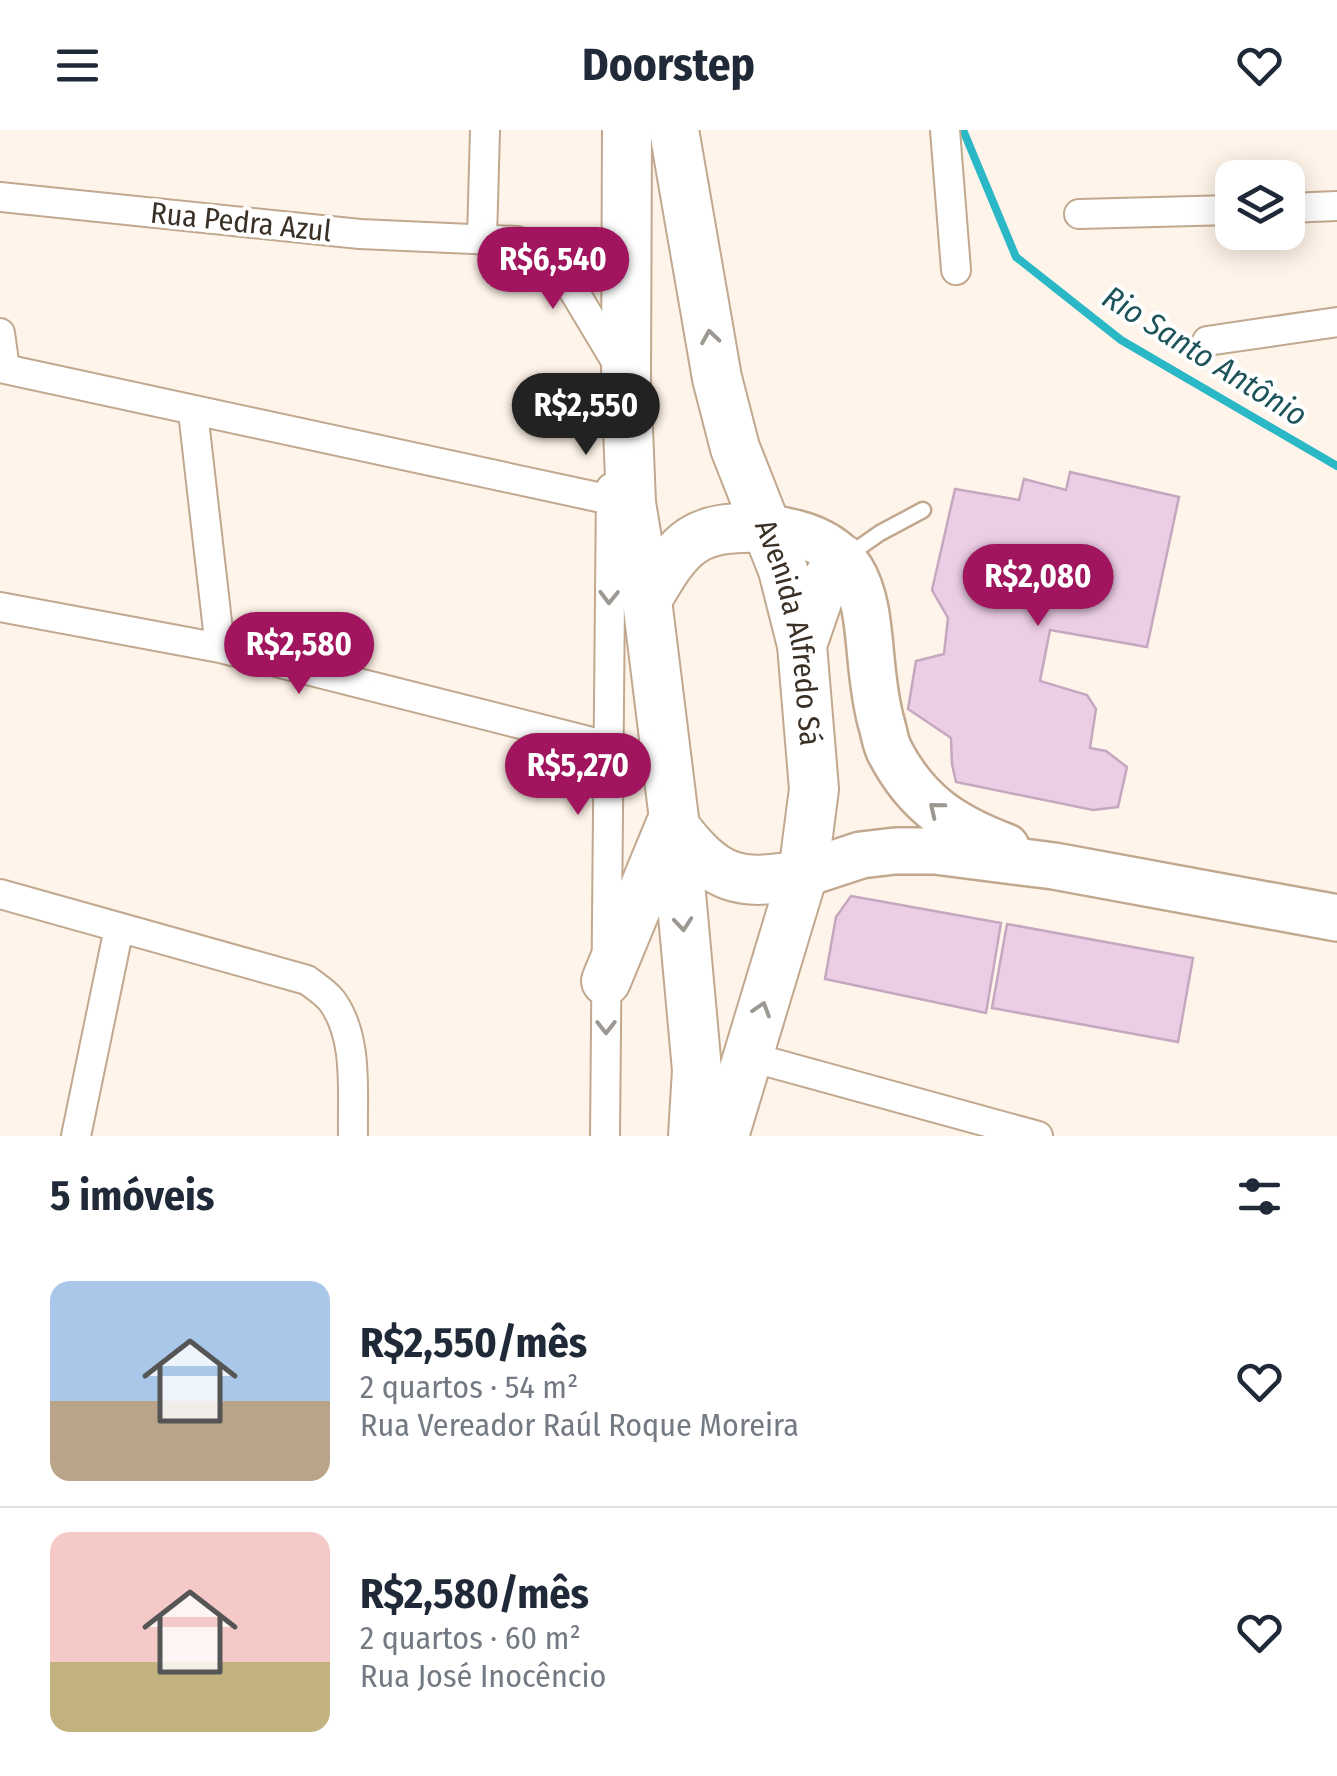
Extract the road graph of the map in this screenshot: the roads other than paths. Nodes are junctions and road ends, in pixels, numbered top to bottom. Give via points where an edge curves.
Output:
1 (485, 130) edge
2 (627, 130) edge
3 (945, 130) edge
4 (679, 138) edge
5 (0, 196) edge
6 (1337, 206) edge
7 (1305, 207) edge
8 (1215, 210) edge
9 (1079, 214) dead end
10 (482, 239) junction
11 (956, 270) dead end
12 (1337, 322) edge
13 (0, 333) edge
14 (1207, 341) dead end
15 (2, 368) edge
16 (626, 379) junction
17 (193, 412) junction
18 (621, 501) junction
19 (923, 510) dead end
20 (766, 528) junction
21 (842, 559) junction
22 (647, 600) junction
23 (0, 607) edge
24 (802, 645) junction
25 (220, 648) junction
26 (608, 746) junction
27 (665, 766) junction
28 (674, 823) junction
29 (1054, 866) junction
30 (803, 874) junction
31 (0, 894) edge
32 (1334, 918) edge
33 (119, 928) junction
34 (606, 981) junction
35 (747, 1056) junction
36 (1004, 1132) edge
37 (76, 1136) edge
38 (353, 1136) edge
39 (606, 1136) edge
40 (693, 1136) edge
41 (724, 1136) edge
42 (1038, 1136) edge

1 - 10 street
2 - 16 highway
3 - 11 street
20 -> 4 highway, Avenida Alfredo Sá via 717,378
5 - 10 street, Rua Pedra Azul via 360,234
6 - 7 street
8 - 9 street
10 - 16 street, Rua Pedra Azul via 518,240 557,264
12 - 14 street
13 - 15 street
15 - 17 street
16 - 18 highway via 629,441
17 - 18 street
17 - 25 street
18 - 20 highway
18 - 22 highway
18 -> 26 street
19 - 21 lane
20 - 21 main road
20 - 22 highway via 698,536 671,558
20 - 24 highway, Avenida Alfredo Sá
21 - 24 highway via 822,586
29 -> 21 main road via 963,830 923,799 888,750 875,700 866,602
22 - 27 highway
23 - 25 street
24 - 30 highway, Avenida Alfredo Sá via 814,789
25 - 26 street
26 - 27 street
26 - 34 street
27 - 28 highway
28 - 30 highway via 696,856 717,872 746,881
28 - 34 highway
28 -> 40 highway via 697,1070
29 - 30 main road via 895,850
29 - 32 main road
35 -> 30 highway, Avenida Alfredo Sá
31 - 33 street
33 - 37 street
33 - 38 street via 307,980 330,999 351,1054
34 -> 39 street
35 - 36 street
35 - 41 highway, Avenida Alfredo Sá
36 - 42 street

